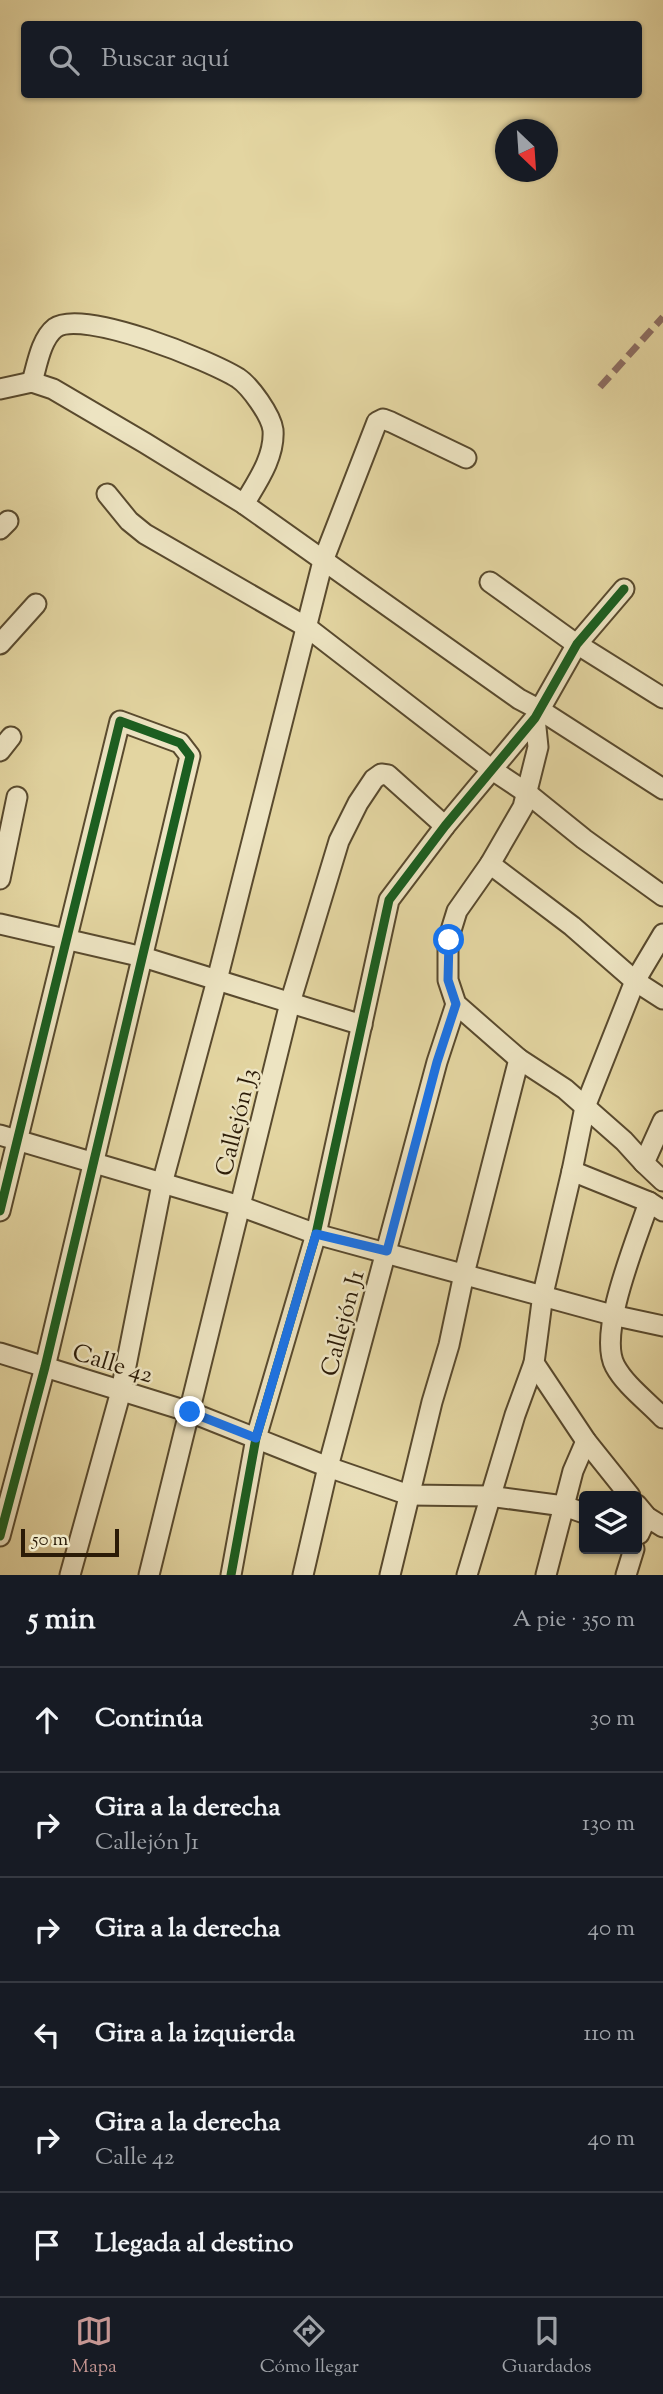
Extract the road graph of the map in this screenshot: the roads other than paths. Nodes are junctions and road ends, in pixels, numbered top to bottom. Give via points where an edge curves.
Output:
1 (32, 382) junction
2 (0, 389) edge
3 (466, 458) dead end
4 (107, 494) dead end
5 (244, 504) junction
6 (323, 561) junction
7 (490, 582) dead end
8 (624, 589) dead end
9 (36, 604) dead end
10 (308, 628) junction
11 (0, 644) edge
12 (577, 644) junction
13 (663, 698) edge
14 (537, 714) junction
15 (491, 769) junction
16 (663, 789) edge
17 (527, 793) junction
18 (17, 797) dead end
19 (445, 826) junction
20 (490, 864) junction
21 (0, 879) edge
22 (663, 895) edge
23 (0, 924) edge
24 (663, 934) edge
25 (65, 939) junction
26 (143, 957) junction
27 (217, 980) junction
28 (635, 981) junction
29 (663, 999) edge
30 (290, 1003) junction
31 (456, 1004) junction
32 (362, 1025) junction
33 (519, 1059) junction
34 (586, 1107) junction
35 (663, 1121) edge
36 (8, 1138) edge
37 (95, 1162) junction
38 (644, 1163) junction
39 (572, 1171) junction
40 (663, 1181) edge
41 (162, 1184) junction
42 (240, 1206) junction
43 (656, 1207) edge
44 (0, 1211) edge
45 (316, 1234) junction
46 (387, 1251) junction
47 (464, 1274) junction
48 (543, 1294) junction
49 (612, 1315) junction
50 (662, 1324) edge
51 (0, 1353) edge
52 (534, 1363) junction
53 (46, 1367) junction
54 (121, 1391) junction
55 (190, 1412) junction
56 (663, 1418) edge
57 (256, 1438) junction
58 (586, 1441) junction
59 (328, 1467) junction
60 (626, 1491) edge
61 (409, 1495) junction
62 (489, 1496) junction
63 (564, 1506) junction
64 (579, 1511) edge
65 (0, 1536) edge
66 (633, 1554) edge
67 (70, 1575) edge
68 (149, 1575) edge
69 (231, 1575) edge
70 (303, 1575) edge
71 (390, 1575) edge
72 (467, 1575) edge
73 (546, 1575) edge
74 (626, 1575) edge

1 - 2 street
1 - 5 street via 53,389
1 - 5 street via 45,343 61,325 95,325 128,332 239,379 269,416 273,431 265,467
3 - 6 street via 391,422 377,422
4 - 10 street via 145,534
5 - 6 street
6 - 10 street
6 - 14 street
7 - 12 street
8 - 12 street
9 - 11 street
10 - 15 street
10 - 27 street
12 - 13 street
12 - 14 street
14 - 15 street
14 - 16 street
14 - 17 street via 538,747
15 - 17 street
15 - 19 street
17 - 20 street
17 - 22 street
18 - 21 street
19 - 30 street, Callejón J3 via 388,775 374,779 339,841
19 - 32 street via 389,900
20 - 28 street
20 - 31 street via 457,911 449,940 448,980
23 - 25 street
24 - 28 street
25 - 26 street
25 - 26 street via 120,721 180,743 190,756
25 - 36 street
26 - 27 street
26 - 37 street
27 - 30 street
27 - 41 street
28 - 29 street
28 - 34 street
30 - 32 street
30 - 42 street, Callejón J3
31 - 33 street
31 - 46 street, Callejón J1
32 - 45 street
33 - 34 street
33 - 47 street
34 - 38 street
34 - 39 street
35 - 38 street
36 - 37 street
36 - 44 street
37 - 41 street
37 - 53 street
38 - 40 street
39 - 43 street
39 - 48 street
41 - 42 street
41 - 54 street
42 - 45 street
42 - 55 street, Callejón J3
43 - 49 street
45 - 46 street
45 - 57 street
46 - 47 street
46 - 59 street, Callejón J1
47 - 48 street
47 - 61 street
48 - 49 street
48 - 52 street
49 - 50 street
49 - 56 street via 610,1354 615,1368
51 - 53 street, Calle 42
52 - 58 street
52 - 62 street
53 - 54 street, Calle 42
53 - 65 street
54 - 55 street, Calle 42
54 - 67 street
55 - 57 street, Calle 42
55 - 68 street, Callejón J3
57 - 59 street, Calle 42
57 - 69 street
58 - 60 street
58 - 63 street
59 - 61 street, Calle 42
59 - 70 street, Callejón J1
61 - 62 street, Calle 42
61 - 71 street
62 - 63 street, Calle 42
62 - 72 street
63 - 64 street, Calle 42
63 - 73 street
66 - 74 street

